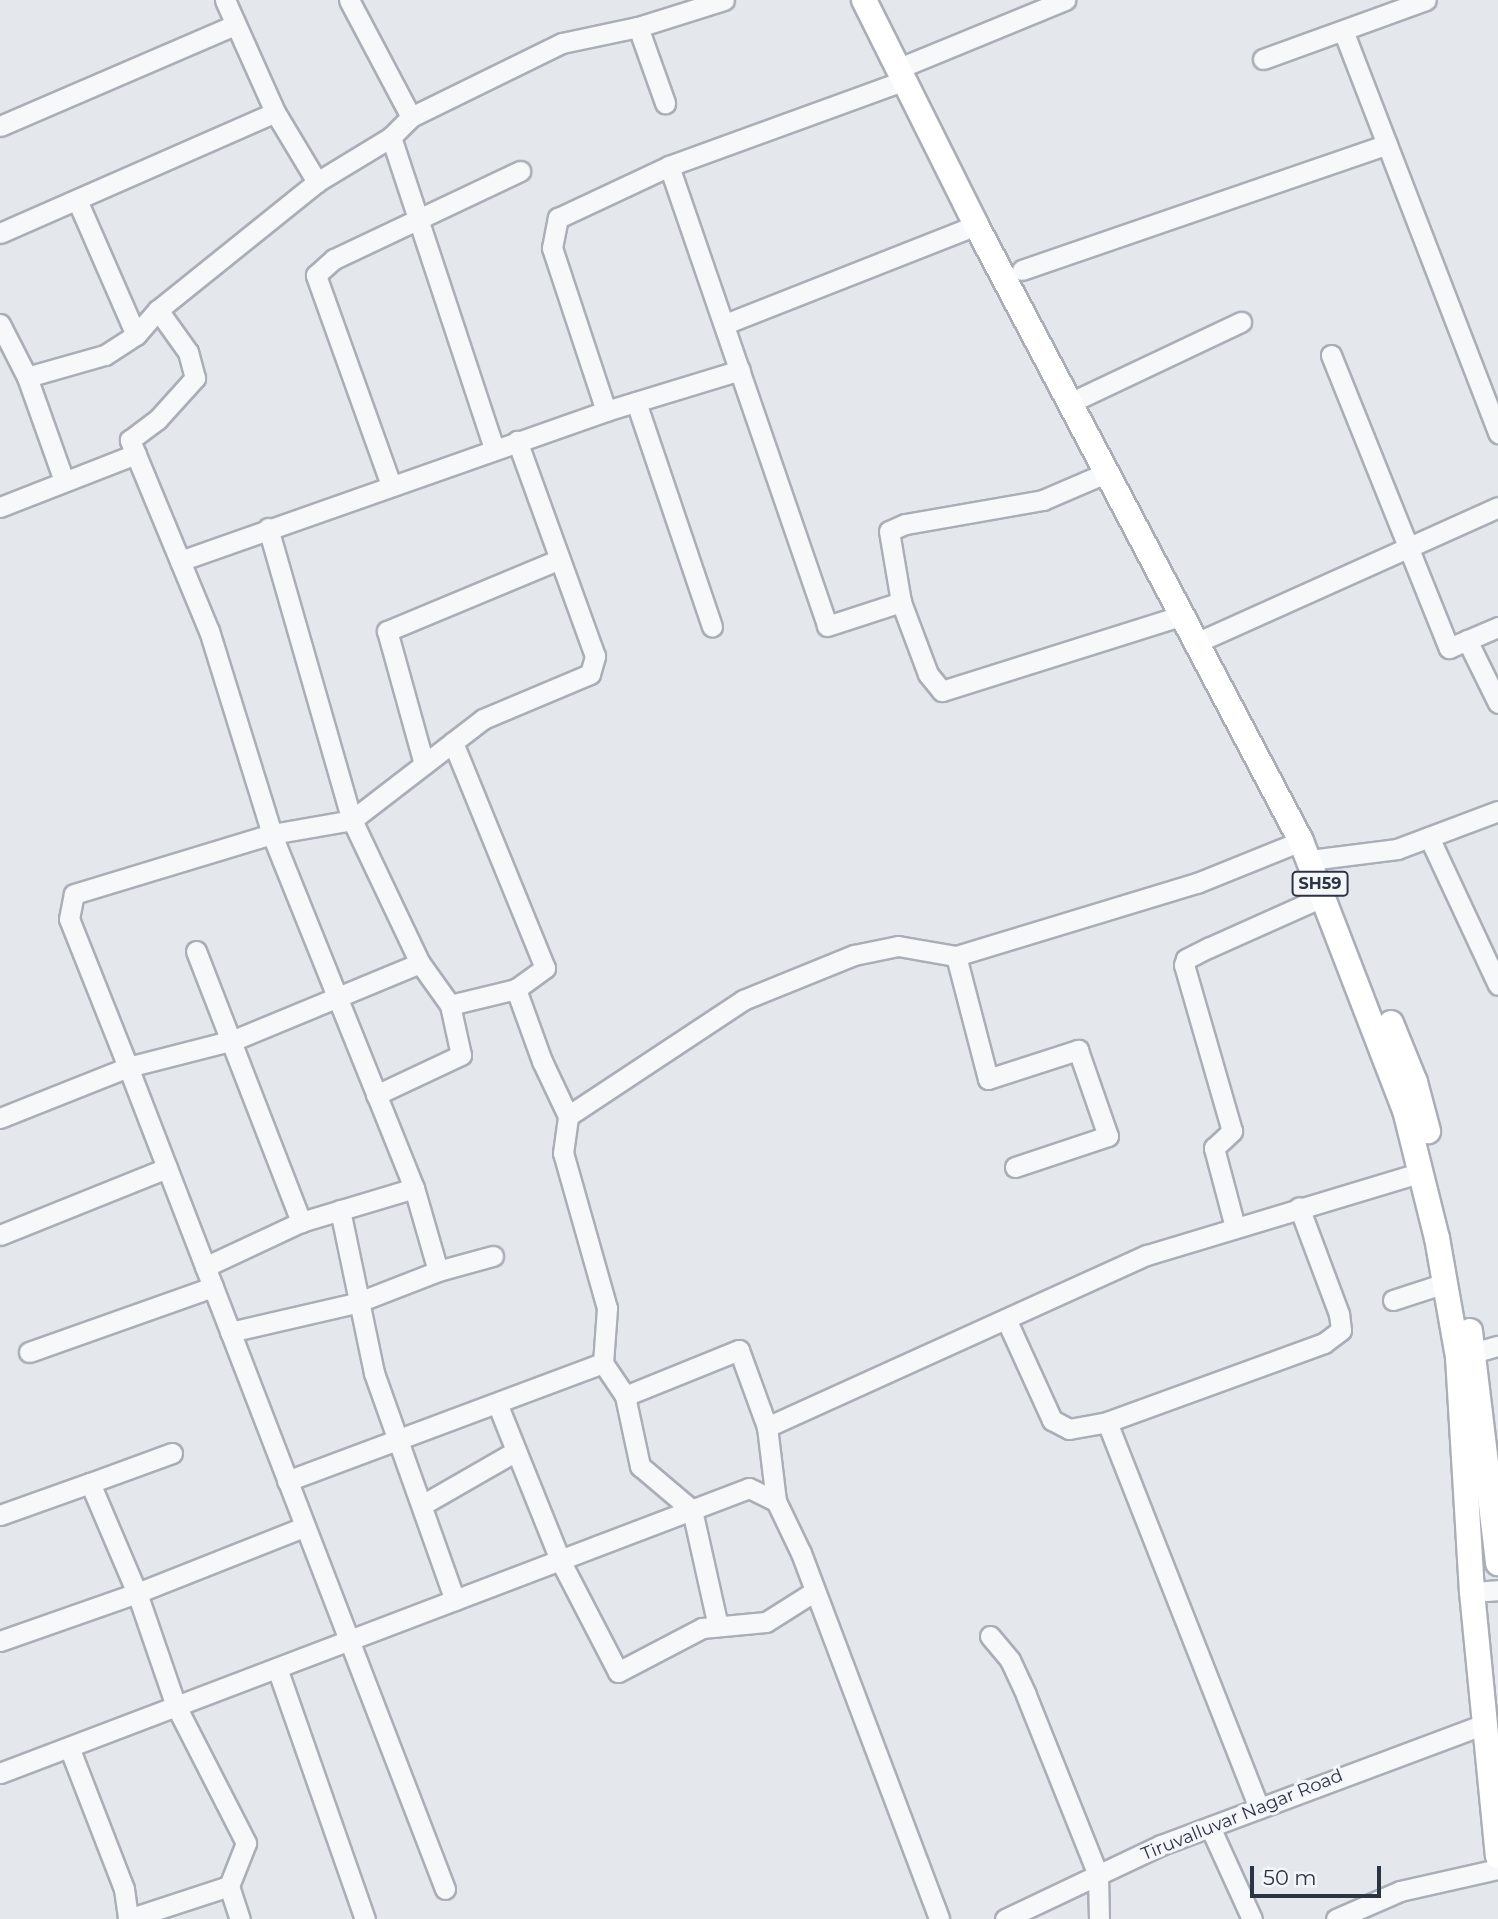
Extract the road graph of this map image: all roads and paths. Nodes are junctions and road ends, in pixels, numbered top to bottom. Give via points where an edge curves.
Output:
1 (225, 0) edge
2 (349, 0) edge
3 (724, 0) edge
4 (864, 0) edge
5 (879, 0) edge
6 (1065, 0) edge
7 (1426, 0) edge
8 (682, 6) edge
9 (235, 25) junction
10 (638, 27) junction
11 (1344, 33) junction
12 (1263, 59) dead end
13 (906, 72) junction
14 (664, 103) dead end
15 (275, 112) junction
16 (411, 117) junction
17 (0, 126) edge
18 (391, 137) junction
19 (1387, 144) junction
20 (669, 166) junction
21 (520, 171) dead end
22 (317, 181) junction
23 (77, 200) junction
24 (417, 220) junction
25 (976, 225) junction
26 (0, 233) edge
27 (1022, 270) dead end
28 (158, 310) junction
29 (1241, 323) dead end
30 (0, 324) edge
31 (725, 324) junction
32 (136, 335) junction
33 (1331, 355) dead end
34 (740, 370) junction
35 (27, 377) junction
36 (1082, 397) junction
37 (636, 402) junction
38 (606, 411) junction
39 (1498, 433) edge
40 (517, 441) junction
41 (494, 449) junction
42 (136, 454) junction
43 (1108, 472) junction
44 (64, 481) junction
45 (391, 485) junction
46 (0, 507) edge
47 (1498, 507) edge
48 (268, 528) junction
49 (1408, 551) junction
50 (560, 559) junction
51 (180, 561) junction
52 (901, 602) junction
53 (1183, 615) junction
54 (712, 627) dead end
55 (1498, 627) edge
56 (1204, 640) junction
57 (1467, 640) junction
58 (1498, 703) edge
59 (453, 742) junction
60 (424, 764) junction
61 (1498, 811) edge
62 (352, 820) junction
63 (271, 834) junction
64 (1429, 837) junction
65 (1312, 853) junction
66 (1324, 896) junction
67 (196, 951) dead end
68 (956, 956) junction
69 (420, 963) junction
70 (1498, 985) edge
71 (516, 989) junction
72 (337, 1000) junction
73 (450, 1005) junction
74 (233, 1040) junction
75 (128, 1067) junction
76 (376, 1095) junction
77 (568, 1116) junction
78 (0, 1118) edge
79 (1015, 1167) dead end
80 (167, 1168) junction
81 (1422, 1172) junction
82 (414, 1188) junction
83 (1299, 1207) junction
84 (340, 1210) junction
85 (302, 1222) junction
86 (1234, 1227) junction
87 (0, 1235) edge
88 (493, 1256) dead end
89 (205, 1267) junction
90 (438, 1271) junction
91 (1445, 1283) junction
92 (213, 1287) junction
93 (1393, 1300) dead end
94 (356, 1303) junction
95 (1006, 1319) junction
96 (230, 1332) junction
97 (29, 1352) dead end
98 (1477, 1352) edge
99 (603, 1363) junction
100 (625, 1396) junction
101 (497, 1403) junction
102 (1107, 1422) junction
103 (767, 1427) junction
104 (399, 1440) junction
105 (516, 1451) junction
106 (172, 1453) dead end
107 (1493, 1478) edge
108 (287, 1481) junction
109 (90, 1483) junction
110 (776, 1501) junction
111 (422, 1505) junction
112 (692, 1510) junction
113 (0, 1515) edge
114 (304, 1527) junction
115 (560, 1560) junction
116 (1498, 1563) edge
117 (1498, 1590) edge
118 (815, 1591) junction
119 (137, 1592) junction
120 (1472, 1592) junction
121 (454, 1600) junction
122 (718, 1626) junction
123 (990, 1636) dead end
124 (0, 1641) edge
125 (348, 1641) junction
126 (277, 1668) junction
127 (176, 1706) junction
128 (1485, 1724) junction
129 (69, 1747) junction
130 (0, 1773) edge
131 (1259, 1808) junction
132 (1210, 1827) junction
133 (1498, 1856) edge
134 (1498, 1869) edge
135 (1098, 1875) junction
136 (229, 1886) junction
137 (445, 1889) dead end
138 (128, 1919) edge
139 (240, 1919) edge
140 (365, 1919) edge
141 (939, 1919) edge
142 (1005, 1919) edge
143 (1099, 1919) edge
144 (1252, 1919) edge
145 (1336, 1919) edge

1 - 9 street
2 - 16 street
3 - 8 street
4 - 13 main road, SH59
5 - 13 main road
6 - 13 street
7 - 11 street
8 - 10 street
9 - 15 street
9 - 17 street
10 - 14 street
10 - 16 street via 562,43
11 - 12 street
11 - 19 street
13 - 20 street
13 - 25 main road, SH59
13 - 36 main road
15 - 22 street
15 - 23 street
16 - 18 street
18 - 22 street
18 - 24 street
19 - 27 street
19 - 39 street
20 - 31 street
20 - 38 street via 558,218 552,248
21 - 24 street
22 - 28 street
23 - 26 street
23 - 32 street
24 - 41 street
24 - 45 street via 334,259 316,275
25 - 31 street
25 - 43 main road, SH59
28 - 32 street
28 - 42 street via 188,352 195,378 157,420 130,440
29 - 36 street
30 - 35 street
31 - 34 street
32 - 35 street via 105,355
33 - 49 street
34 - 37 street
34 - 52 street via 827,626
35 - 44 street
36 - 56 main road
37 - 38 street
37 - 54 street
38 - 40 street
40 - 41 street
40 - 50 street
41 - 45 street
42 - 44 street via 79,480
42 - 51 street
43 - 52 street via 1044,500 905,524 890,531
43 - 53 main road, SH59
44 - 46 street
45 - 48 street
47 - 49 street
48 - 51 street
48 - 62 street
49 - 56 street
49 - 57 street via 1449,648
50 - 59 street via 595,656 590,674 483,719
50 - 60 street via 387,631
51 - 63 street via 209,631
52 - 53 street via 928,674 942,691
53 - 56 main road, SH59
55 - 57 street
56 - 65 main road, SH59
57 - 58 street
59 - 60 street
59 - 71 street via 545,968
60 - 62 street
61 - 64 street
62 - 63 street
62 - 69 street
63 - 72 street
63 - 75 street via 74,894 69,919
64 - 65 street via 1397,849
64 - 70 street
65 - 66 main road, SH59
65 - 68 street
65 - 98 main road via 1415,1082
66 - 81 main road, SH59 via 1381,1040
66 - 86 street via 1208,948 1186,959 1184,965 1232,1131 1214,1148
67 - 74 street
68 - 77 street via 898,946 854,955 743,1000
68 - 79 street via 988,1079 1078,1050 1108,1136
69 - 72 street
69 - 73 street
71 - 73 street
71 - 77 street
72 - 74 street
72 - 76 street
73 - 76 street via 461,1055
74 - 75 street
74 - 85 street
75 - 78 street
75 - 80 street
76 - 82 street
77 - 99 street via 563,1153 607,1308
80 - 87 street
80 - 89 street
81 - 83 street
81 - 91 main road, SH59
82 - 84 street
82 - 90 street
83 - 86 street
83 - 102 street via 1339,1314 1341,1329 1335,1336
84 - 85 street
84 - 94 street
85 - 89 street
86 - 95 street via 1147,1255
88 - 90 street
89 - 92 street
90 - 94 street
91 - 93 street
91 - 98 main road, SH59
92 - 96 street
92 - 97 street
94 - 96 street
94 - 104 street via 374,1373
95 - 102 street via 1052,1420 1069,1429
95 - 103 street
96 - 108 street
98 - 107 main road
98 - 120 main road, SH59
99 - 100 street
99 - 101 street
100 - 103 street via 738,1350
100 - 112 street via 640,1466
101 - 104 street
101 - 105 street
102 - 131 street
103 - 110 street
104 - 108 street
104 - 111 street
105 - 111 street
105 - 115 street
106 - 109 street
107 - 116 main road
108 - 114 street
109 - 113 street
109 - 119 street
110 - 112 street via 749,1488
110 - 118 street
111 - 121 street
112 - 115 street
112 - 122 street
114 - 119 street
114 - 125 street
115 - 121 street
115 - 122 street via 618,1672 702,1628
117 - 120 street
118 - 122 street via 766,1622
118 - 141 street
119 - 124 street
119 - 127 street
120 - 128 main road, SH59
121 - 125 street
123 - 135 street via 1010,1660 1026,1695
125 - 126 street
125 - 137 street
126 - 127 street
126 - 140 street
127 - 129 street
127 - 136 street via 246,1843
128 - 131 street, Tiruvalluvar Nagar Road
128 - 133 main road, SH59
129 - 130 street
129 - 138 street via 124,1889
131 - 132 street, Tiruvalluvar Nagar Road
132 - 135 street, Tiruvalluvar Nagar Road
132 - 144 street
134 - 145 street via 1400,1891
135 - 142 street, Tiruvalluvar Nagar Road
135 - 143 street
136 - 138 street
136 - 139 street

